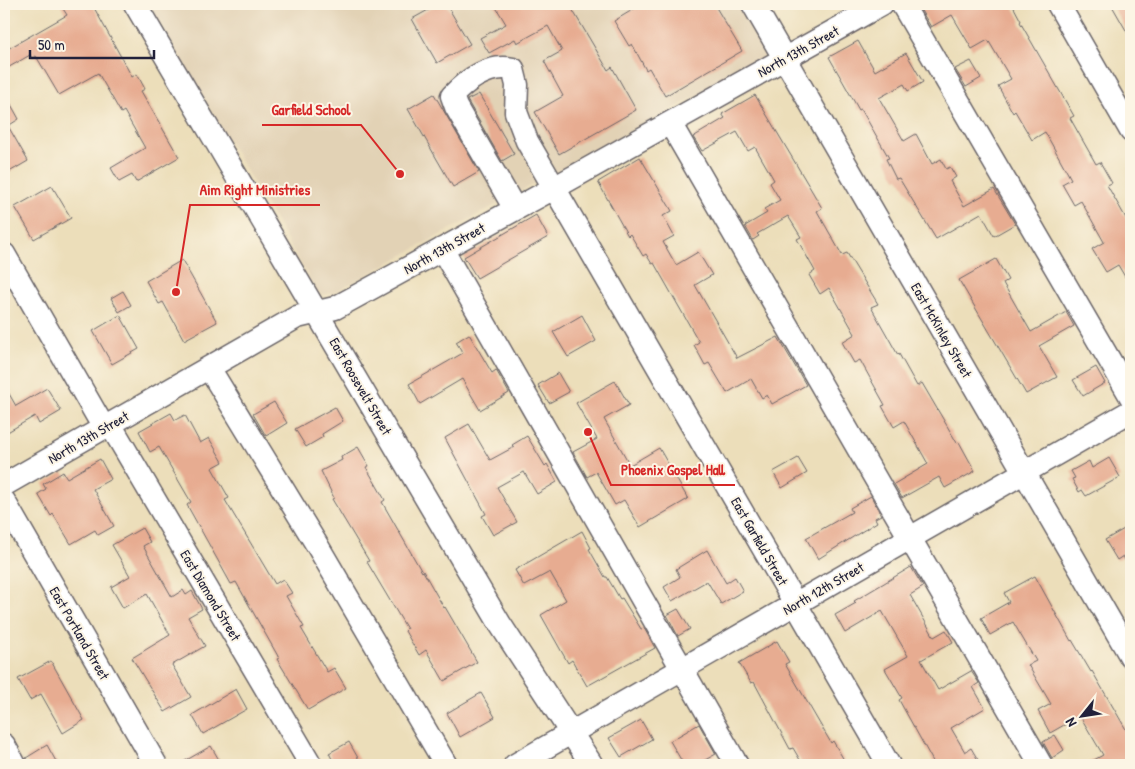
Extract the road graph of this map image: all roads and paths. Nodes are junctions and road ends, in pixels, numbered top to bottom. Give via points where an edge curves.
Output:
1 (136, 4) edge
2 (753, 4) edge
3 (882, 4) edge
4 (902, 4) edge
5 (1058, 4) edge
6 (784, 59) junction
7 (670, 123) junction
8 (1131, 131) edge
9 (554, 188) junction
10 (515, 209) junction
11 (442, 249) junction
12 (4, 254) edge
13 (317, 311) junction
14 (209, 368) junction
15 (1131, 397) edge
16 (1131, 411) edge
17 (107, 426) junction
18 (1025, 472) junction
19 (4, 485) edge
20 (4, 501) edge
21 (909, 539) junction
22 (796, 604) junction
23 (1131, 657) edge
24 (681, 670) junction
25 (572, 733) junction
26 (4, 745) edge
27 (15, 765) edge
28 (156, 765) edge
29 (311, 765) edge
30 (446, 765) edge
31 (515, 765) edge
32 (592, 765) edge
33 (737, 765) edge
34 (889, 765) edge
35 (1041, 765) edge

1 - 13 street, East Roosevelt Street
2 - 6 street, East McKinley Street
3 - 6 street, North 13th Street
4 - 15 street
5 - 8 street
6 - 7 street, North 13th Street
6 - 18 street, East McKinley Street
7 - 9 street, North 13th Street
7 - 21 street
9 - 10 street, North 13th Street
9 - 10 street, East Garfield Street via 527,141 516,112 517,85 513,69 503,67 482,73 464,83 452,96
9 - 22 street, East Garfield Street
10 - 11 street, North 13th Street
11 - 13 street, North 13th Street via 335,308
11 - 24 street
12 - 17 street, East Diamond Street
13 - 14 street, North 13th Street via 297,317
13 - 25 street, East Roosevelt Street via 500,624
14 - 17 street, North 13th Street
14 - 30 street
16 - 18 street, North 12th Street
17 - 19 street, North 13th Street
17 - 29 street, East Diamond Street
18 - 21 street, North 12th Street
18 - 23 street, East McKinley Street
20 - 28 street, East Portland Street
21 - 22 street, North 12th Street
21 - 35 street
22 - 24 street, North 12th Street
22 - 34 street, East Garfield Street
24 - 25 street, North 12th Street
24 - 33 street
25 - 31 street, North 12th Street
25 - 32 street, East Roosevelt Street
26 - 27 street

